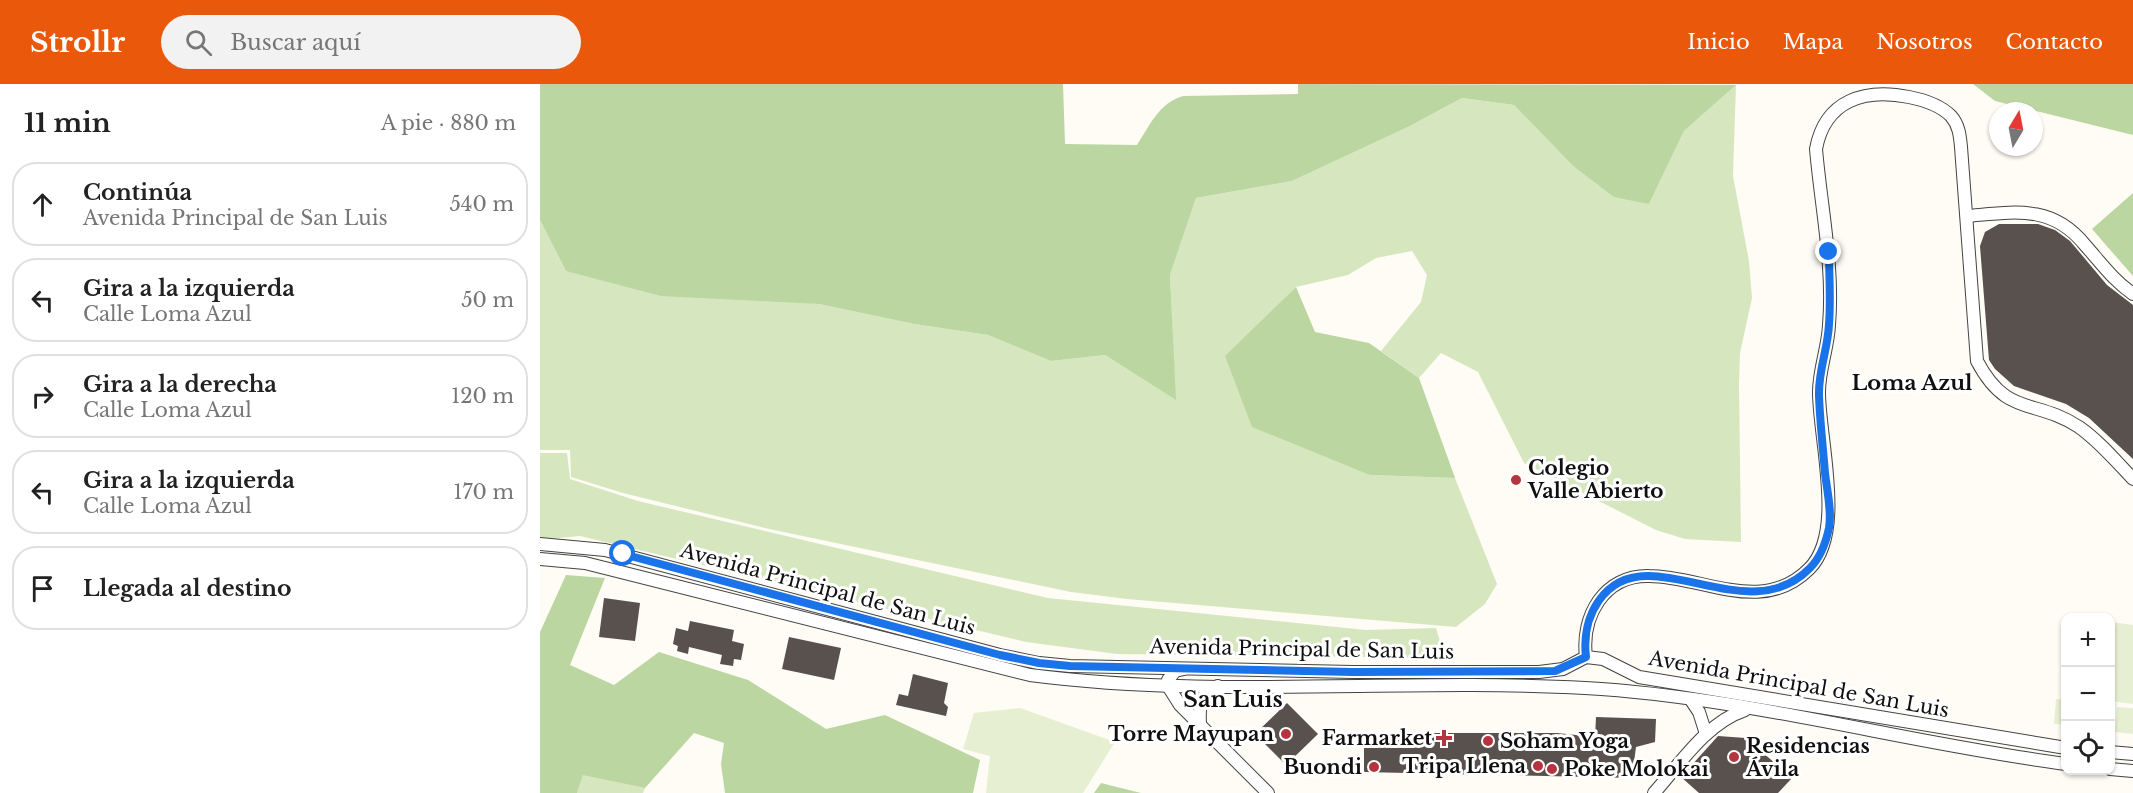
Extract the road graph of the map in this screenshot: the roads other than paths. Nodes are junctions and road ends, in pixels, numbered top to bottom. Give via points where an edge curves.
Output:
1 (1967, 216) junction
2 (2133, 294) edge
3 (2133, 478) edge
4 (540, 543) edge
5 (540, 559) edge
6 (1582, 659) junction
7 (1117, 666) junction
8 (1188, 668) junction
9 (1116, 683) junction
10 (1221, 685) junction
11 (1168, 686) junction
12 (1582, 688) junction
13 (1690, 700) junction
14 (1746, 709) junction
15 (1200, 724) junction
16 (1706, 734) junction
17 (2061, 747) edge
18 (2115, 752) edge
19 (2133, 754) edge
20 (2061, 763) edge
21 (2115, 769) edge
22 (2133, 771) edge
23 (1268, 793) edge
24 (1654, 793) edge

1 - 2 street via 2035,212 2054,219 2073,232 2119,284
1 - 3 street via 1977,361 1988,381 2011,401 2077,426
1 - 6 street via 1959,131 1953,118 1943,110 1918,99 1879,94 1847,102 1826,122 1816,149 1829,252 1829,326 1819,394 1829,526 1820,555 1798,578 1771,590 1743,592 1651,576 1618,582 1599,597 1592,609
4 - 7 street, Avenida Principal de San Luis via 571,544 623,554 1000,655 1039,663
5 - 9 street, Avenida Principal de San Luis via 585,563 1030,675
6 - 8 street, Avenida Principal de San Luis via 1555,671 1539,672
6 - 12 street via 1573,675
6 - 17 street, Avenida Principal de San Luis via 1603,659 1639,677
7 - 8 street, Avenida Principal de San Luis
7 - 9 street via 1127,675
8 - 11 street via 1171,675
9 - 11 street, Avenida Principal de San Luis
10 - 11 street, Avenida Principal de San Luis
10 - 12 street, Avenida Principal de San Luis
10 - 15 street via 1210,689 1201,701
11 - 15 street via 1180,705
12 - 13 street, Avenida Principal de San Luis
13 - 14 street, Avenida Principal de San Luis
13 - 16 street via 1699,712
14 - 16 street
14 - 20 street, Avenida Principal de San Luis
15 - 23 street
16 - 24 street
18 - 19 street
21 - 22 street

